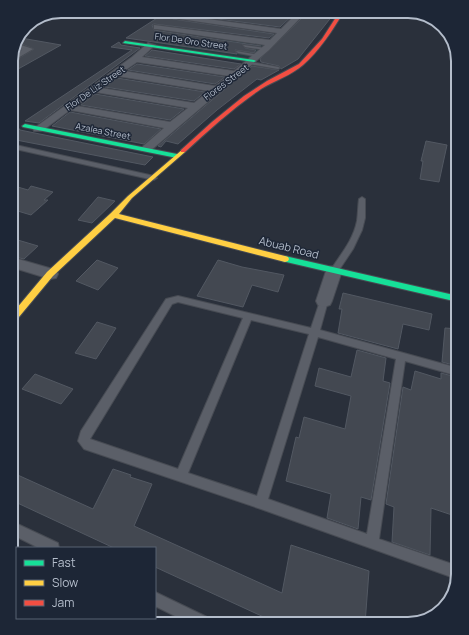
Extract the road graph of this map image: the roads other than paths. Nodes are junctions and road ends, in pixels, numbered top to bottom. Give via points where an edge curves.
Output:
1 (171, 18) edge
2 (188, 18) edge
3 (293, 18) edge
4 (338, 18) edge
5 (152, 31) junction
6 (284, 32) junction
7 (125, 42) dead end
8 (136, 43) junction
9 (151, 45) junction
10 (245, 46) dead end
11 (21, 47) edge
12 (238, 52) dead end
13 (19, 54) edge
14 (260, 54) junction
15 (135, 59) junction
16 (278, 68) dead end
17 (116, 73) junction
18 (236, 74) junction
19 (92, 89) junction
20 (215, 89) junction
21 (68, 106) junction
22 (195, 106) junction
23 (25, 126) dead end
24 (172, 126) junction
25 (38, 128) junction
26 (18, 148) edge
27 (146, 149) junction
28 (177, 156) junction
29 (154, 178) junction
30 (362, 198) dead end
31 (114, 215) junction
32 (18, 264) edge
33 (334, 271) junction
34 (50, 274) junction
35 (451, 297) edge
36 (324, 301) joint
37 (18, 313) edge
38 (248, 316) junction
39 (314, 332) junction
40 (401, 355) junction
41 (451, 370) edge
42 (181, 476) junction
43 (261, 503) junction
44 (18, 530) edge
45 (372, 543) junction
46 (51, 547) edge
47 (451, 571) edge
48 (156, 599) edge
49 (192, 617) edge

1 - 5 street
2 - 6 street
3 - 6 street, Flores Street
4 - 28 street via 302,64 270,81 220,117
5 - 8 street
5 - 14 street
6 - 14 street, Flores Street
7 - 8 street, Flor De Oro Street
8 - 9 street, Flor De Oro Street
9 - 14 street, Flor De Oro Street
9 - 15 street, Flor De Liz Street
10 - 14 lane
11 - 13 street via 28,49
12 - 14 lane
14 - 16 lane
14 - 18 street, Flores Street
15 - 17 street, Flor De Liz Street
15 - 18 street
17 - 19 street, Flor De Liz Street
17 - 20 street
18 - 20 street, Flores Street
19 - 21 street, Flor De Liz Street
19 - 22 street
20 - 22 street, Flores Street
21 - 24 street
21 - 25 street, Flor De Liz Street
22 - 24 street, Flores Street
23 - 25 street, Azalea Street
24 - 27 street, Flores Street
25 - 27 street, Azalea Street
26 - 29 lane
27 - 28 street, Azalea Street
28 - 29 street
29 - 31 street via 130,197
30 - 33 lane via 357,234
31 - 33 street, Abuab Road
31 - 34 street
32 - 34 street
33 - 35 street, Abuab Road
33 - 36 street
34 - 37 street
36 - 39 lane
38 - 39 lane
38 - 42 lane
38 - 42 lane via 178,298 169,301 85,435 84,440 88,445
39 - 40 lane
39 - 43 lane
40 - 41 lane
40 - 45 lane
42 - 43 lane
43 - 45 lane
44 - 46 lane
45 - 47 lane
48 - 49 lane

